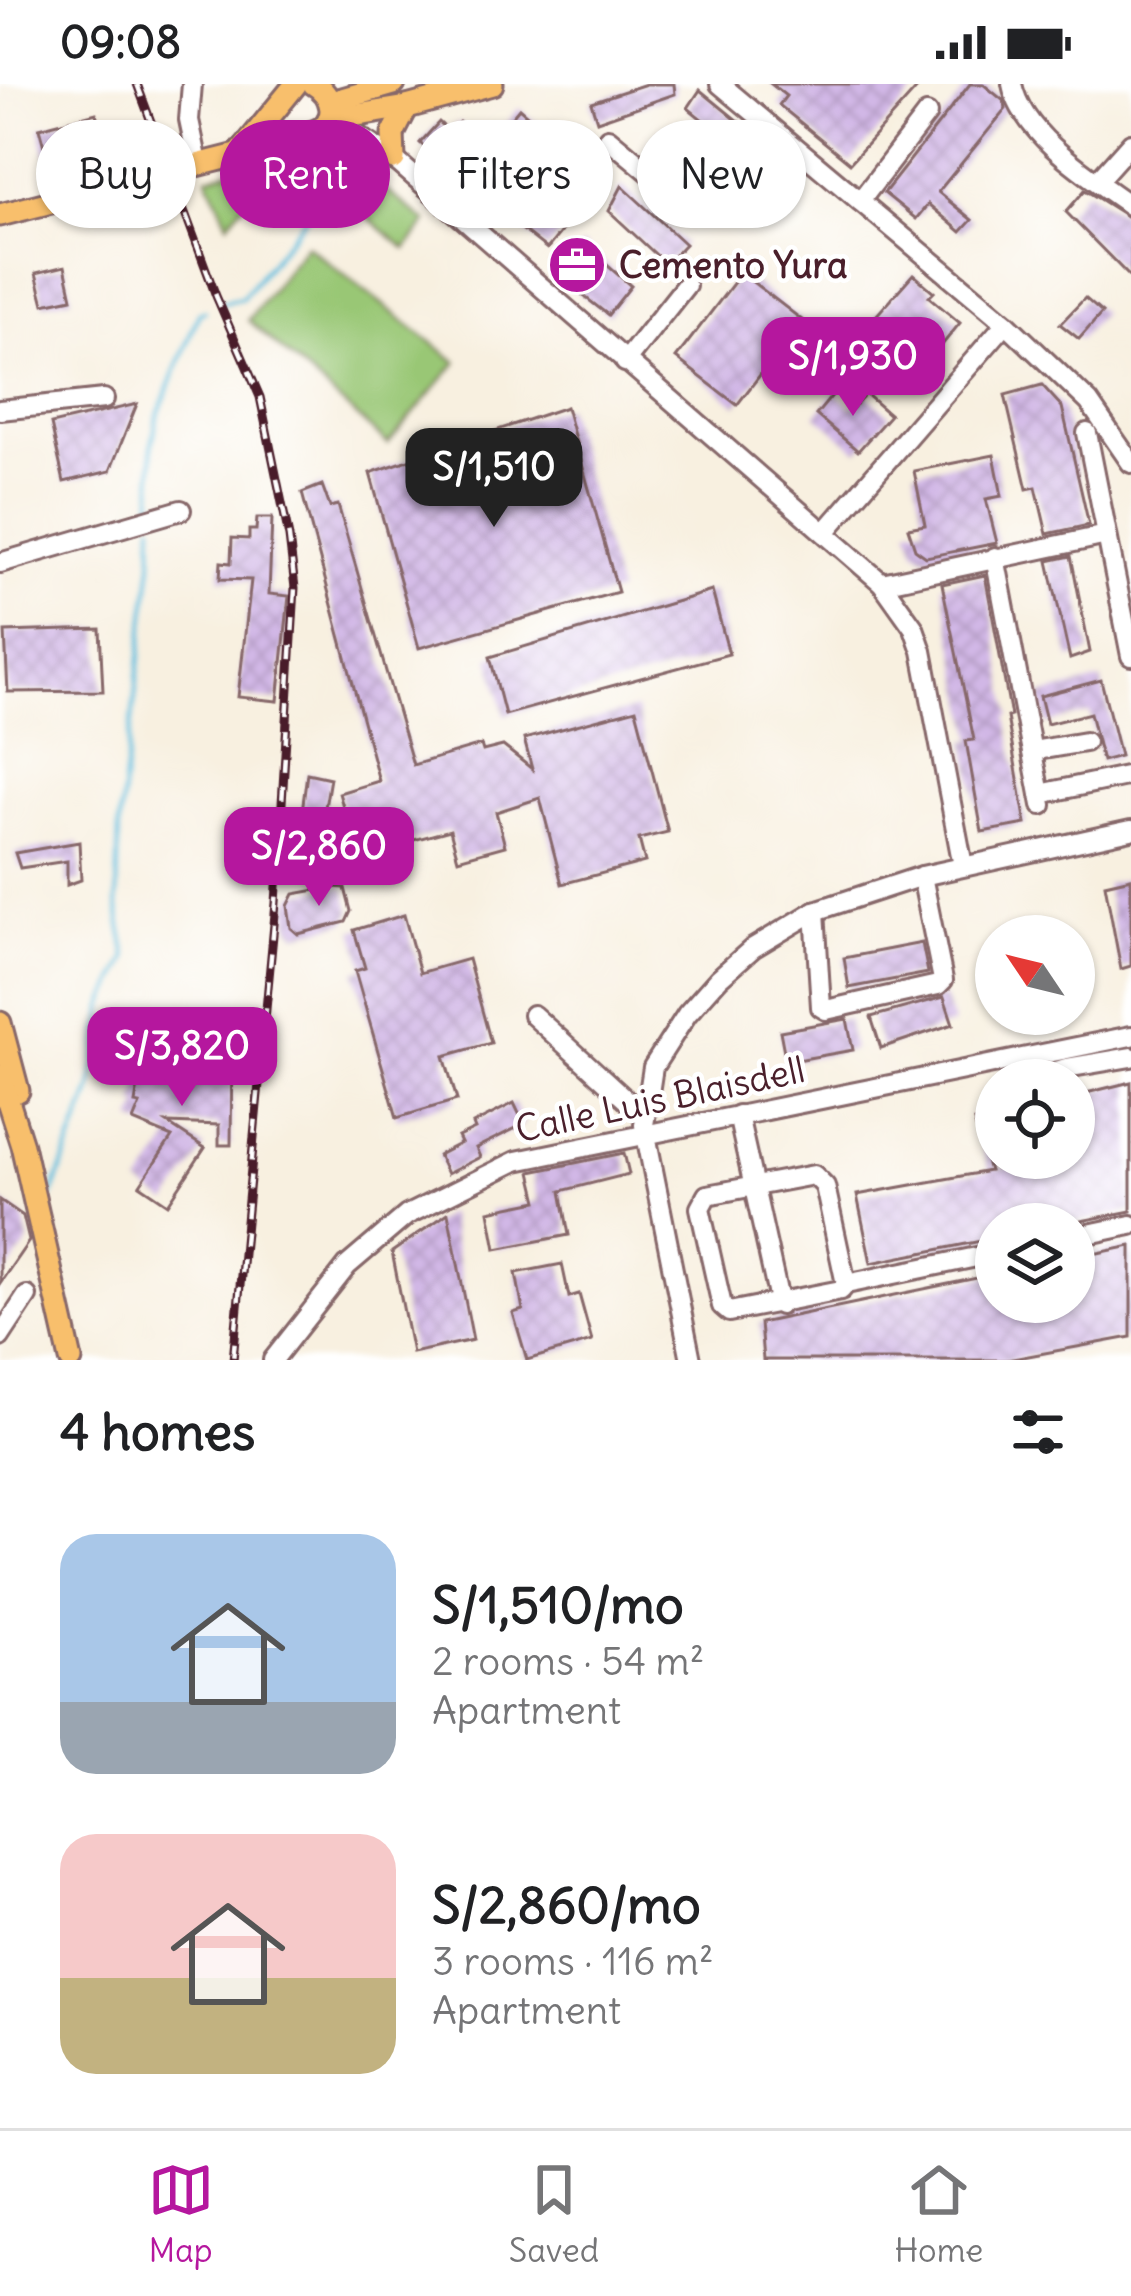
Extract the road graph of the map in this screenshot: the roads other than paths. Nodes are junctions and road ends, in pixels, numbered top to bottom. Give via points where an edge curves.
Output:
1 (192, 84) edge
2 (394, 84) edge
3 (492, 84) edge
4 (720, 84) edge
5 (1012, 84) edge
6 (314, 101) edge
7 (406, 107) junction
8 (927, 114) dead end
9 (287, 120) edge
10 (764, 120) edge
11 (613, 142) edge
12 (1131, 143) edge
13 (806, 156) edge
14 (220, 158) edge
15 (394, 159) junction
16 (637, 162) edge
17 (198, 163) junction
18 (1096, 181) junction
19 (860, 201) junction
20 (1131, 206) edge
21 (0, 215) edge
22 (686, 285) dead end
23 (1006, 323) junction
24 (626, 362) junction
25 (104, 399) dead end
26 (0, 410) edge
27 (1087, 434) dead end
28 (1131, 464) edge
29 (172, 512) dead end
30 (826, 531) junction
31 (1108, 535) junction
32 (995, 557) junction
33 (0, 563) edge
34 (882, 583) junction
35 (1131, 656) edge
36 (1085, 742) dead end
37 (1032, 752) junction
38 (1131, 775) edge
39 (1131, 830) edge
40 (963, 866) junction
41 (922, 876) junction
42 (814, 911) junction
43 (533, 1015) dead end
44 (0, 1023) edge
45 (1131, 1036) edge
46 (1131, 1057) edge
47 (1095, 1063) edge
48 (0, 1076) edge
49 (738, 1114) junction
50 (645, 1125) junction
51 (23, 1148) junction
52 (754, 1184) junction
53 (1131, 1225) edge
54 (1095, 1233) edge
55 (975, 1257) edge
56 (846, 1284) junction
57 (27, 1296) dead end
58 (779, 1304) junction
59 (63, 1329) junction
60 (0, 1337) edge
61 (70, 1360) edge
62 (85, 1360) edge
63 (273, 1360) edge
64 (692, 1360) edge

1 - 17 street
2 - 6 main road
3 - 7 main road
4 - 10 street
5 - 18 street via 1030,125
6 - 7 main road
6 - 9 main road
6 - 15 street
7 - 15 main road
8 - 19 street
11 - 16 street
12 - 18 street
13 - 19 street
14 - 17 main road
15 - 24 street
17 - 21 main road
18 - 20 street
19 - 23 street
22 - 24 street
23 - 28 street via 1089,402
23 - 30 street
24 - 30 street
25 - 26 street
27 - 31 street
29 - 33 street
30 - 34 street
31 - 32 street
31 - 35 street
32 - 34 street
32 - 37 street
34 - 40 street via 922,651
36 - 37 street
37 - 38 street via 1041,800
39 - 40 street
40 - 41 street
41 - 42 street
41 - 42 street via 938,986 821,1007
42 - 50 street via 753,948 687,1014 653,1066
43 - 50 street
44 - 51 main road
45 - 49 street, Calle Luis Blaisdell
46 - 47 street
48 - 51 main road
49 - 50 street, Calle Luis Blaisdell
49 - 52 street
50 - 63 street, Calle Luis Blaisdell via 516,1161 407,1215 346,1266
50 - 64 street
51 - 59 main road
52 - 56 street via 820,1179
52 - 58 street
52 - 58 street via 707,1195 700,1208 722,1306 729,1312
53 - 54 street
55 - 56 street
56 - 58 street
57 - 60 street
59 - 61 main road
59 - 62 main road

